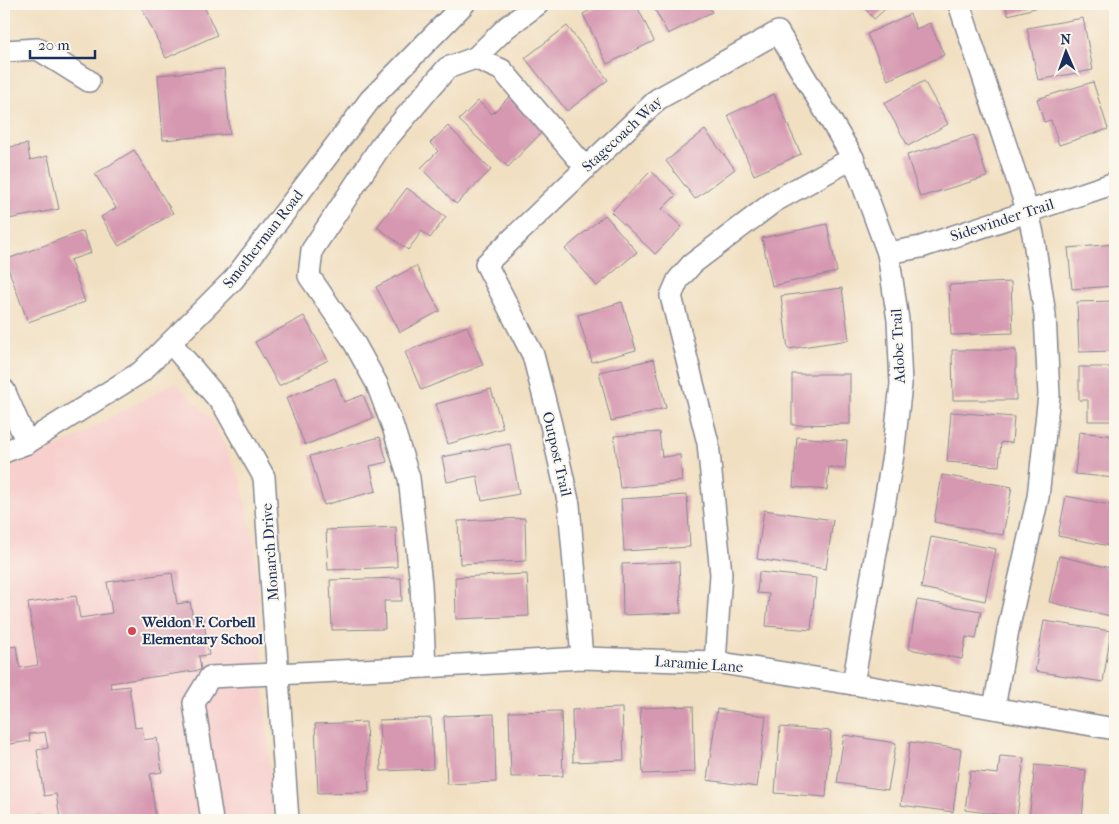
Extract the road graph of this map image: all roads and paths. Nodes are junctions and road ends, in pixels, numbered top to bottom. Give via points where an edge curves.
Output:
1 (464, 4) edge
2 (538, 4) edge
3 (959, 4) edge
4 (778, 32) joint
5 (4, 51) edge
6 (475, 58) junction
7 (89, 81) dead end
8 (853, 158) junction
9 (586, 168) junction
10 (1115, 183) edge
11 (1028, 212) junction
12 (888, 253) junction
13 (486, 264) joint
14 (171, 342) junction
15 (4, 390) edge
16 (27, 443) junction
17 (4, 452) edge
18 (582, 658) junction
19 (715, 662) junction
20 (425, 667) junction
21 (279, 674) junction
22 (853, 684) junction
23 (994, 708) junction
24 (1115, 729) edge
25 (212, 820) edge
26 (288, 820) edge

1 - 14 street, Smotherman Road via 370,100 234,279
2 - 6 street via 506,27
3 - 11 street
4 - 8 street, Adobe Trail
4 - 9 street, Stagecoach Way via 658,99
5 - 7 street via 38,49
6 - 9 street via 502,70
6 - 20 street via 447,68 380,147 312,250 309,276 351,337 377,384 409,478 421,584
8 - 12 street, Adobe Trail
8 - 19 street via 775,201 714,247 692,264 678,280 671,296 708,443 721,574
9 - 13 street, Stagecoach Way
10 - 11 street, Sidewinder Trail
11 - 12 street, Sidewinder Trail via 921,247
11 - 23 street via 1045,315 1049,395 1038,497
12 - 22 street, Adobe Trail via 898,320 900,384 893,455
13 - 18 street, Outpost Trail via 533,355 552,425 569,505
14 - 16 street, Smotherman Road via 141,372
14 - 21 street, Monarch Drive via 224,406 264,477
15 - 16 street
16 - 17 street, Smotherman Road
18 - 19 street, Laramie Lane
18 - 20 street, Laramie Lane
19 - 22 street, Laramie Lane
20 - 21 street, Laramie Lane
21 - 25 street, Laramie Lane via 210,677 194,703
21 - 26 street, Monarch Drive
22 - 23 street, Laramie Lane
23 - 24 street, Laramie Lane

